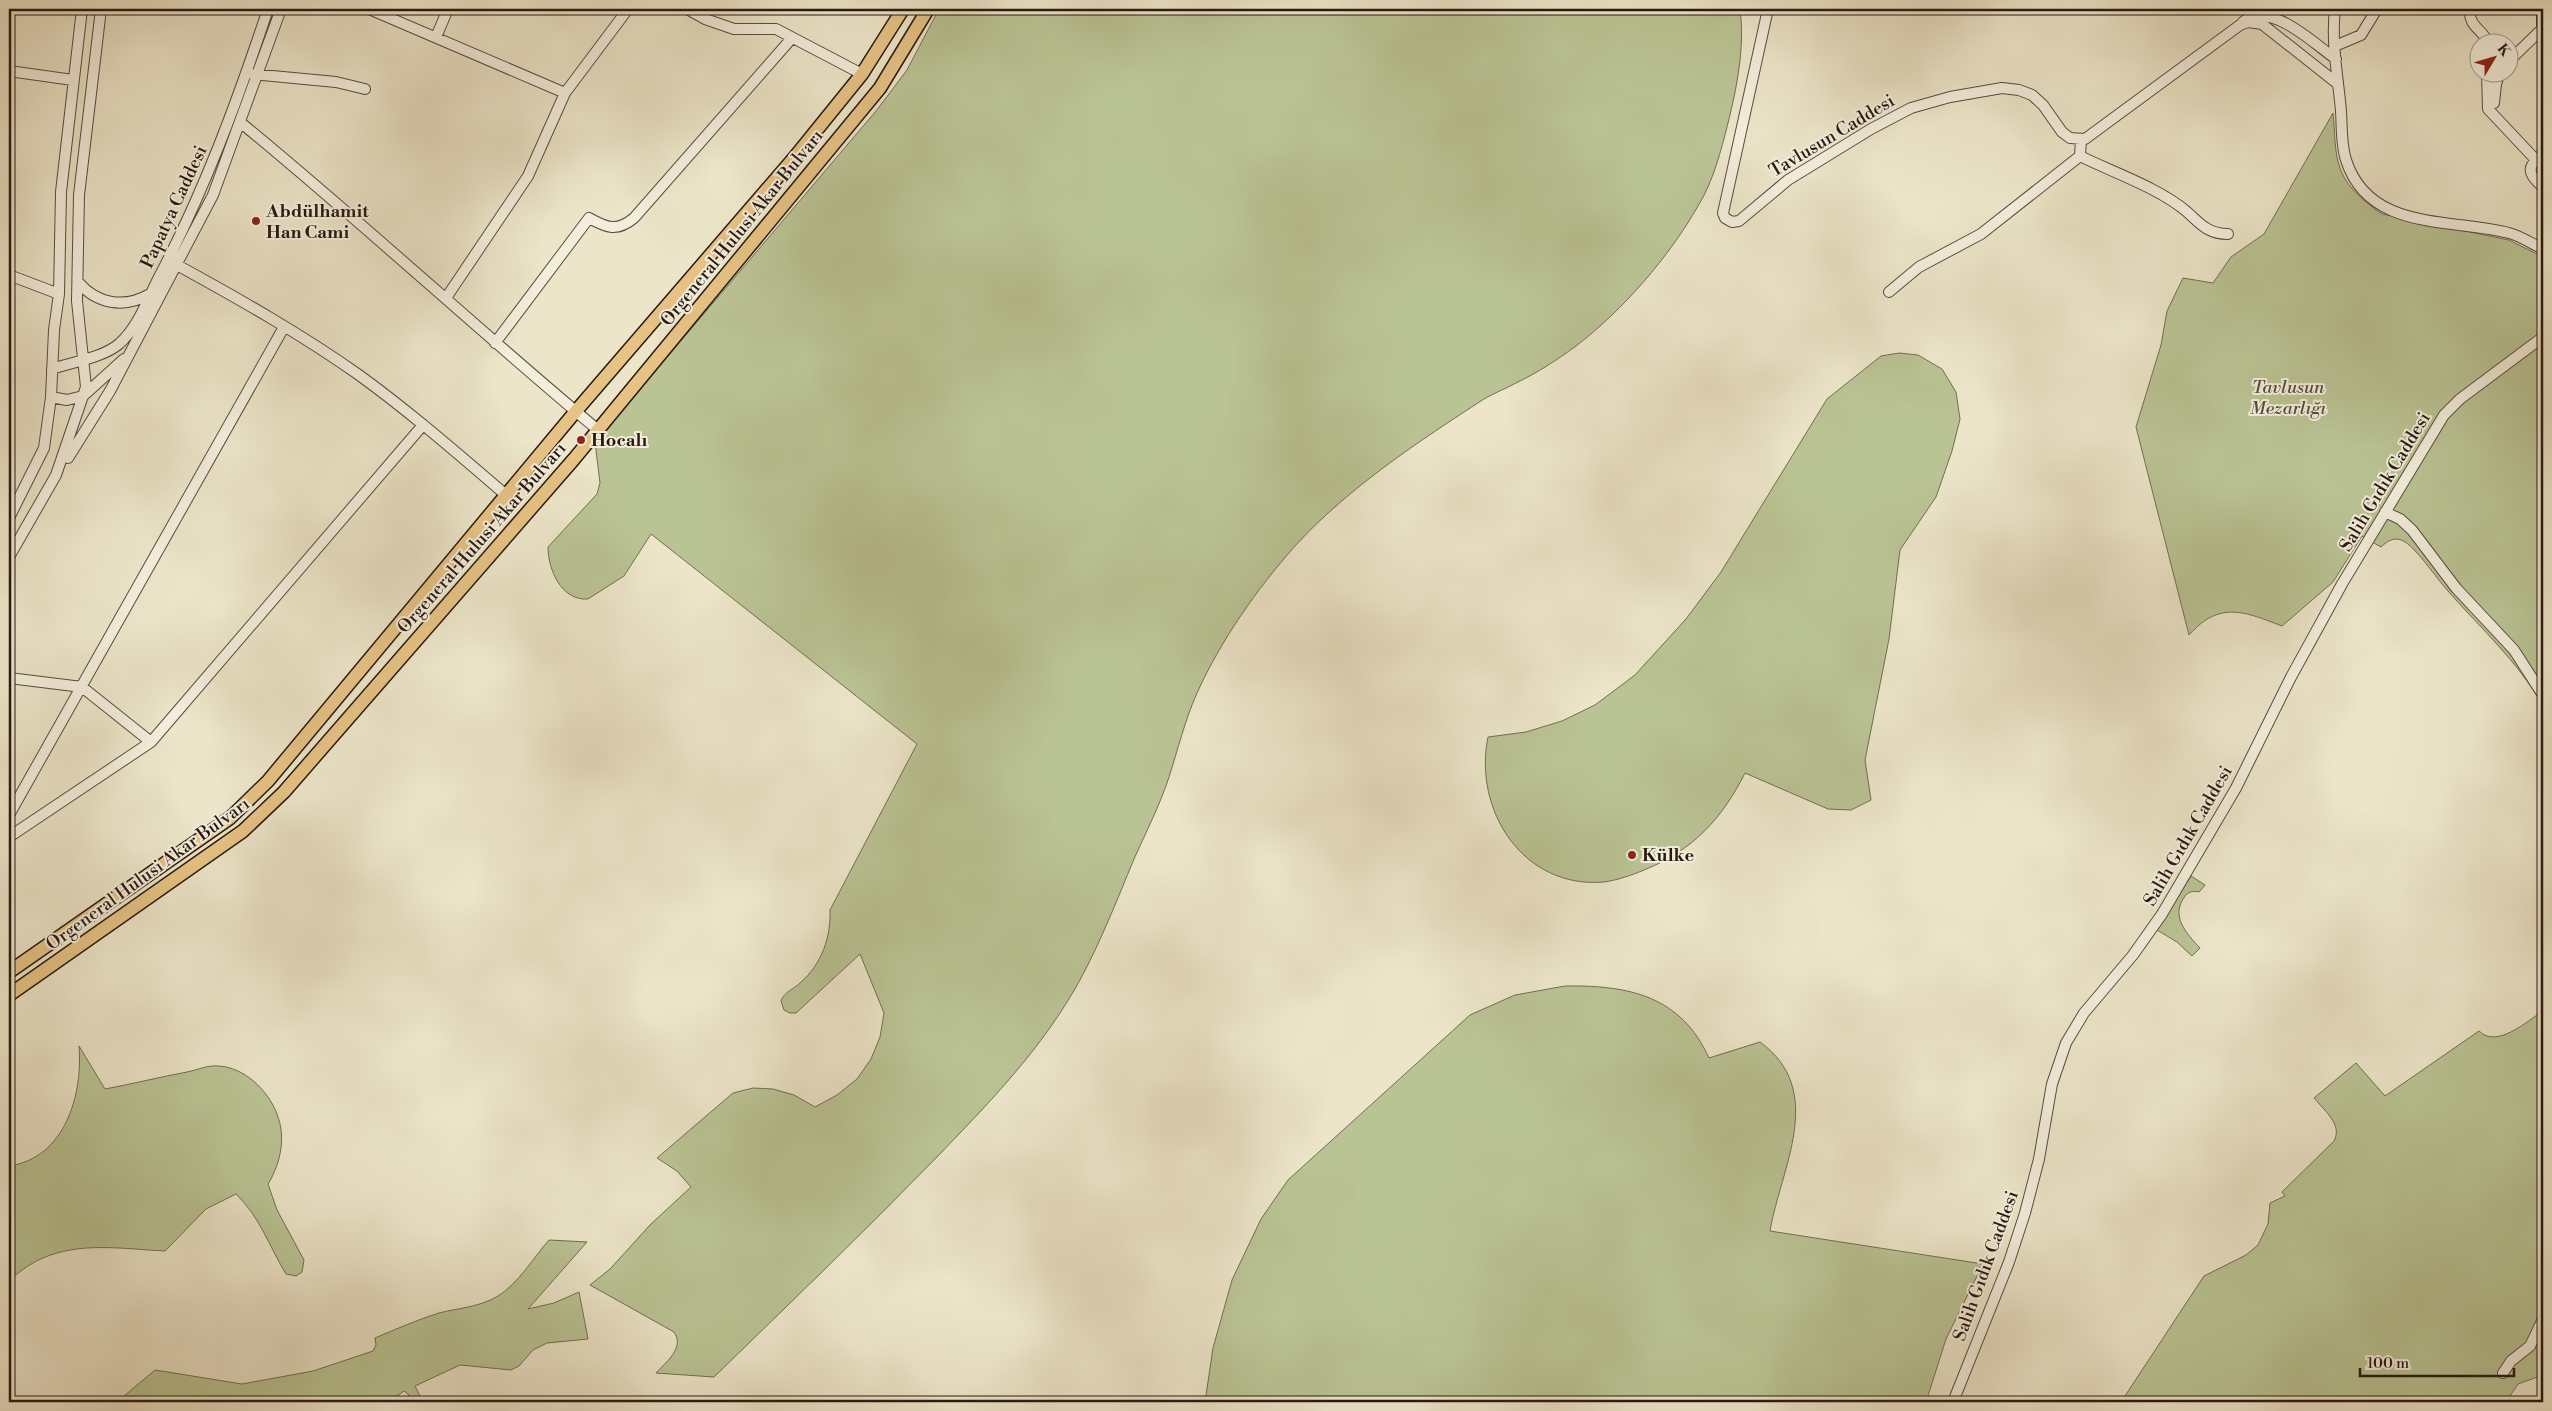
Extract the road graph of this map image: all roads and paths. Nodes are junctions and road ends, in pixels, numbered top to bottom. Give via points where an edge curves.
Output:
1 (82, 9) edge
2 (101, 9) edge
3 (268, 9) edge
4 (281, 9) edge
5 (369, 9) edge
6 (448, 9) edge
7 (628, 9) edge
8 (687, 9) edge
9 (904, 9) edge
10 (928, 9) edge
11 (1768, 9) edge
12 (2335, 9) edge
13 (2377, 9) edge
14 (2470, 9) edge
15 (2542, 9) edge
16 (2264, 11) edge
17 (2240, 25) junction
18 (2481, 32) edge
19 (436, 37) junction
20 (792, 38) junction
21 (2334, 46) junction
22 (2520, 51) edge
23 (2336, 59) junction
24 (9, 71) edge
25 (246, 73) junction
26 (862, 74) junction
27 (258, 75) junction
28 (73, 80) junction
29 (2488, 82) edge
30 (2497, 82) edge
31 (2338, 84) junction
32 (365, 89) dead end
33 (565, 93) junction
34 (2497, 118) junction
35 (240, 122) junction
36 (2081, 139) junction
37 (2080, 156) junction
38 (2539, 157) edge
39 (2543, 187) edge
40 (2228, 234) dead end
41 (2543, 249) edge
42 (177, 265) junction
43 (9, 275) edge
44 (78, 282) junction
45 (1889, 292) dead end
46 (59, 294) junction
47 (150, 294) junction
48 (446, 298) junction
49 (284, 327) junction
50 (2543, 337) edge
51 (494, 343) junction
52 (131, 352) junction
53 (82, 359) junction
54 (52, 369) junction
55 (83, 396) junction
56 (51, 397) junction
57 (576, 411) junction
58 (423, 425) junction
59 (598, 430) junction
60 (56, 475) junction
61 (506, 494) junction
62 (2385, 512) junction
63 (9, 518) edge
64 (9, 557) edge
65 (9, 678) edge
66 (82, 687) junction
67 (2543, 695) edge
68 (151, 742) junction
69 (9, 815) edge
70 (9, 837) edge
71 (9, 972) edge
72 (9, 995) edge
73 (2543, 1319) edge
74 (2503, 1374) dead end
75 (1953, 1402) edge

1 - 28 street
2 - 44 street via 79,195
3 - 25 street, Papatya Caddesi
4 - 27 street, Papatya Caddesi
5 - 19 street
6 - 19 street
7 - 33 street
8 - 20 street via 734,29 776,30
9 - 26 main road, Orgeneral Hulusi Akar Bulvarı
10 - 59 main road, Orgeneral Hulusi Akar Bulvarı via 880,88
11 - 36 street, Tavlusun Caddesi via 1723,213 1730,222 1738,221 1788,180 1871,129 1930,102 2002,88 2019,90 2038,100 2062,132 2070,138
12 - 21 street
13 - 21 street via 2361,36
14 - 18 street via 2472,22
15 - 22 street via 2542,30
16 - 17 street
16 - 23 street
17 - 31 street via 2248,22 2262,24
17 - 36 street
19 - 33 street
20 - 26 street
20 - 51 street via 634,218 611,229 589,218
21 - 23 street
23 - 31 street
24 - 28 street
25 - 27 street
25 - 47 street, Papatya Caddesi via 197,203
26 - 57 main road, Orgeneral Hulusi Akar Bulvarı via 794,158
27 - 32 street via 336,82
27 - 35 street, Papatya Caddesi
28 - 46 street via 60,192
29 - 34 street via 2488,109
30 - 34 street via 2494,93
31 - 41 street via 2346,161 2359,184 2380,205 2414,218 2511,233
33 - 48 street via 528,176
34 - 38 street
35 - 42 street, Papatya Caddesi via 213,195
35 - 48 street
36 - 37 street
37 - 40 street via 2164,196 2208,231
37 - 45 street via 1981,234 1919,267
38 - 39 street via 2531,163 2531,172
42 - 49 street
42 - 52 street, Papatya Caddesi
43 - 46 street
44 - 47 street via 98,298 115,303 134,302
44 - 53 street via 76,301
46 - 54 street
47 - 53 street, Papatya Caddesi via 136,323 118,344
48 - 51 street
49 - 58 street via 358,374
49 - 66 street
50 - 62 street, Salih Gıdık Caddesi via 2449,409
51 - 57 street
52 - 55 street
52 - 60 street, Papatya Caddesi via 102,406
53 - 54 street, Papatya Caddesi
53 - 55 street via 86,388
54 - 56 street
55 - 56 street via 67,400
55 - 60 street
56 - 63 street via 44,448
57 - 59 street
57 - 61 main road, Orgeneral Hulusi Akar Bulvarı
58 - 61 street
58 - 68 street
59 - 72 main road, Orgeneral Hulusi Akar Bulvarı via 284,792 243,831
60 - 64 street
61 - 71 main road, Orgeneral Hulusi Akar Bulvarı via 268,781 230,818
62 - 67 street via 2412,530 2456,588 2514,650
62 - 75 street, Salih Gıdık Caddesi via 2316,629 2236,788 2162,914 2084,1013 2066,1043 2052,1084 2026,1213
65 - 66 street
66 - 68 street
66 - 69 street
68 - 70 street
73 - 74 street via 2530,1346 2511,1361

